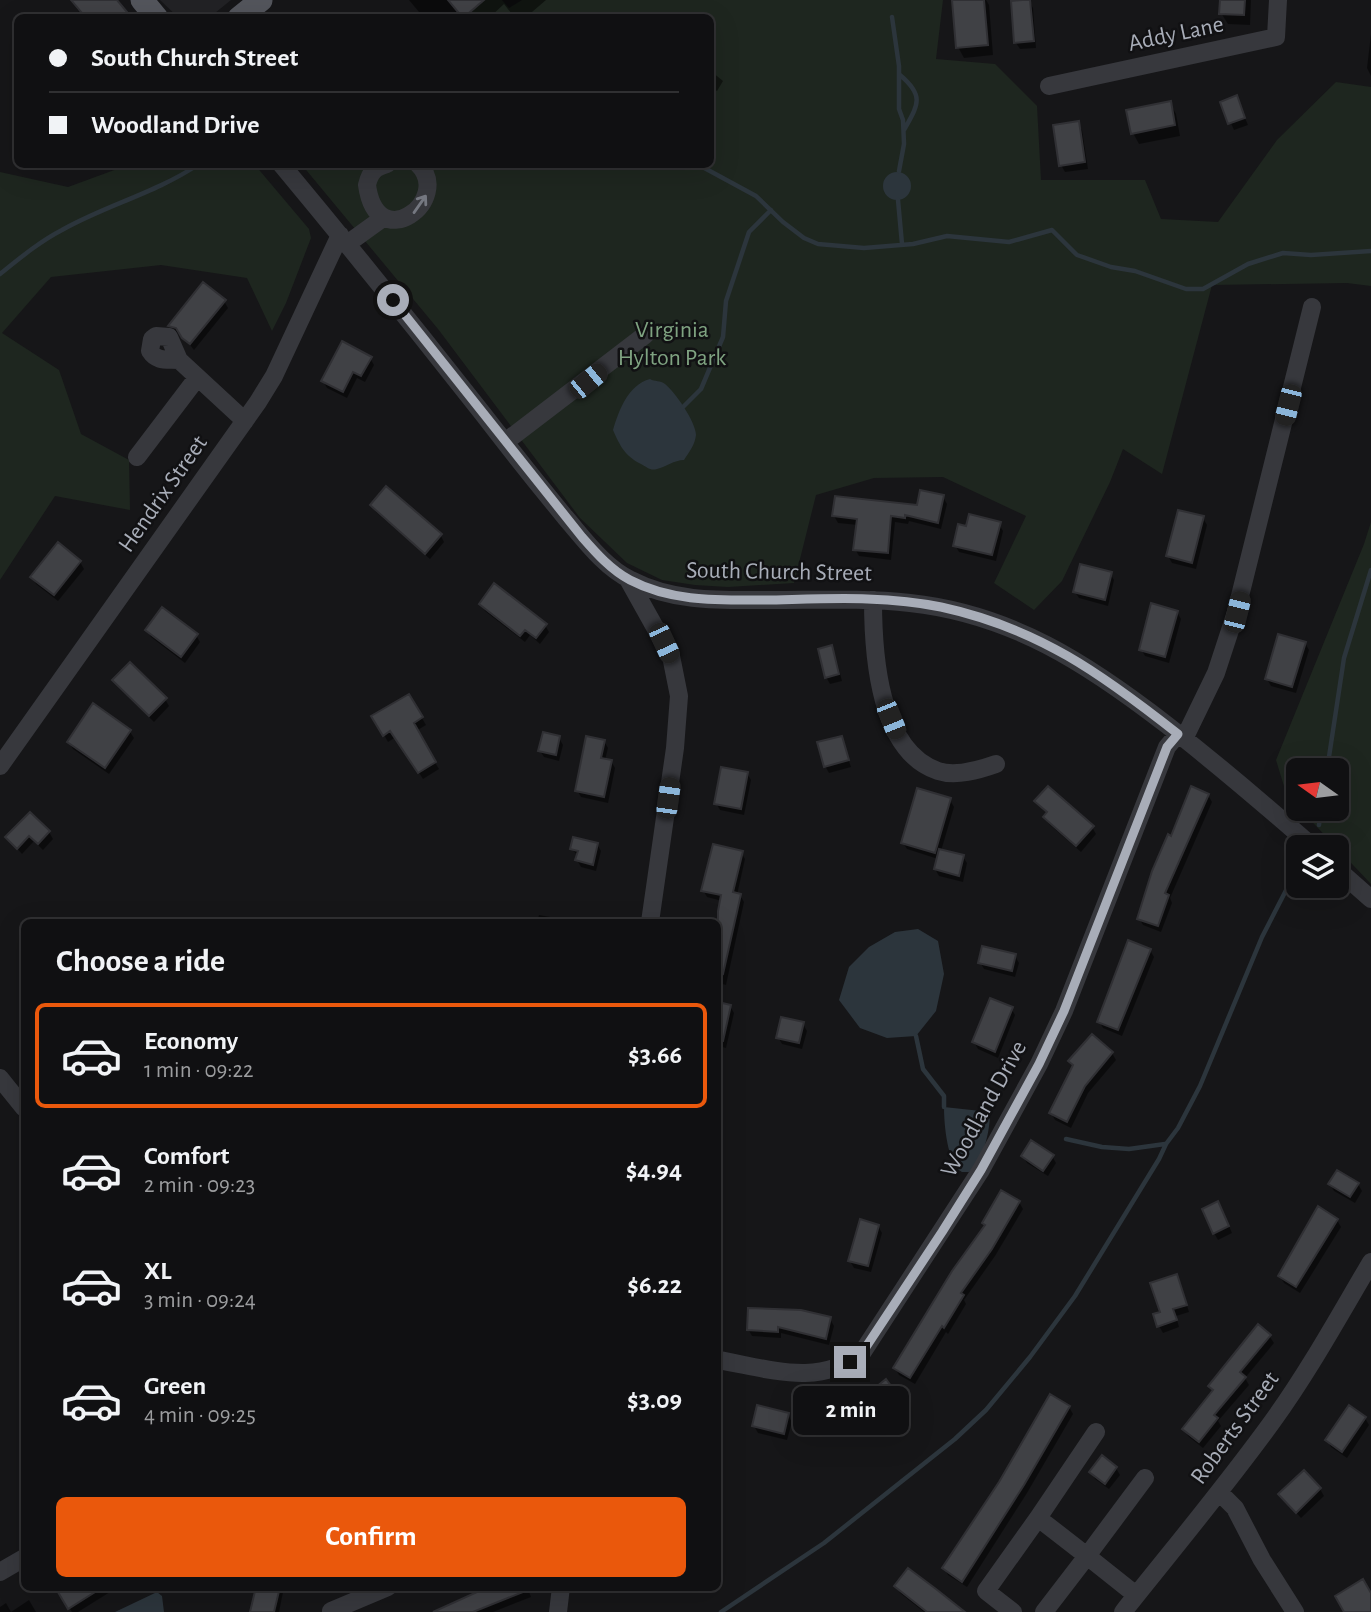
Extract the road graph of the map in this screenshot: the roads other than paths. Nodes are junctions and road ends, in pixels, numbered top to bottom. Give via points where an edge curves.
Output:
1 (142, 0) edge
2 (261, 0) edge
3 (1278, 0) edge
4 (154, 14) edge
5 (244, 14) edge
6 (1049, 86) dead end
7 (284, 168) edge
8 (376, 168) edge
9 (421, 168) edge
10 (383, 218) junction
11 (343, 240) junction
12 (1312, 307) dead end
13 (645, 335) dead end
14 (179, 360) dead end
15 (197, 378) junction
16 (245, 421) junction
17 (505, 442) junction
18 (137, 457) dead end
19 (628, 579) junction
20 (873, 600) junction
21 (1181, 736) junction
22 (996, 764) dead end
23 (0, 766) edge
24 (1299, 835) edge
25 (1349, 880) edge
26 (1371, 899) edge
27 (650, 919) edge
28 (0, 1078) edge
29 (21, 1104) edge
30 (1371, 1262) edge
31 (721, 1361) edge
32 (1096, 1432) dead end
33 (1145, 1478) dead end
34 (1219, 1492) junction
35 (1038, 1518) junction
36 (1087, 1556) junction
37 (21, 1560) edge
38 (0, 1573) edge
39 (378, 1591) edge
40 (561, 1591) edge
41 (1136, 1595) junction
42 (331, 1611) edge
43 (558, 1612) edge
44 (1013, 1612) edge
45 (1044, 1612) edge
46 (1123, 1612) edge
47 (1295, 1612) edge

1 - 4 main road
2 - 5 main road
3 - 6 street, Addy Lane via 1276,37
7 - 11 street, South Church Street
8 - 10 street via 367,185
10 -> 9 street via 391,220 418,210 427,194
10 - 11 street
11 - 16 street, Hendrix Street via 274,376
11 - 17 street, South Church Street
12 - 21 street, Woodland Drive via 1237,612 1216,673
13 - 17 street
14 - 15 street
15 - 16 street
15 - 18 street
16 - 23 street, Hendrix Street
17 - 19 street, South Church Street via 582,537
19 - 20 street, South Church Street via 688,598
19 - 27 street via 671,656 678,696
20 - 21 street, South Church Street via 939,607 1029,635 1090,668
20 - 22 street via 873,642 881,691 904,745 939,771 968,772
21 - 24 street, South Church Street
21 - 31 street, Woodland Drive via 1167,747 1039,1064 974,1180 862,1353 833,1371 818,1373
25 - 26 street
28 - 29 street
30 - 34 street, Roberts Street via 1305,1375
32 - 35 street
33 - 36 street
34 - 41 street, Roberts Street
34 - 47 street via 1235,1508
35 - 36 street
35 - 44 street via 986,1591
36 - 41 street
36 - 45 street
37 - 38 street
39 - 42 street
40 - 43 street
41 - 46 street, Roberts Street

